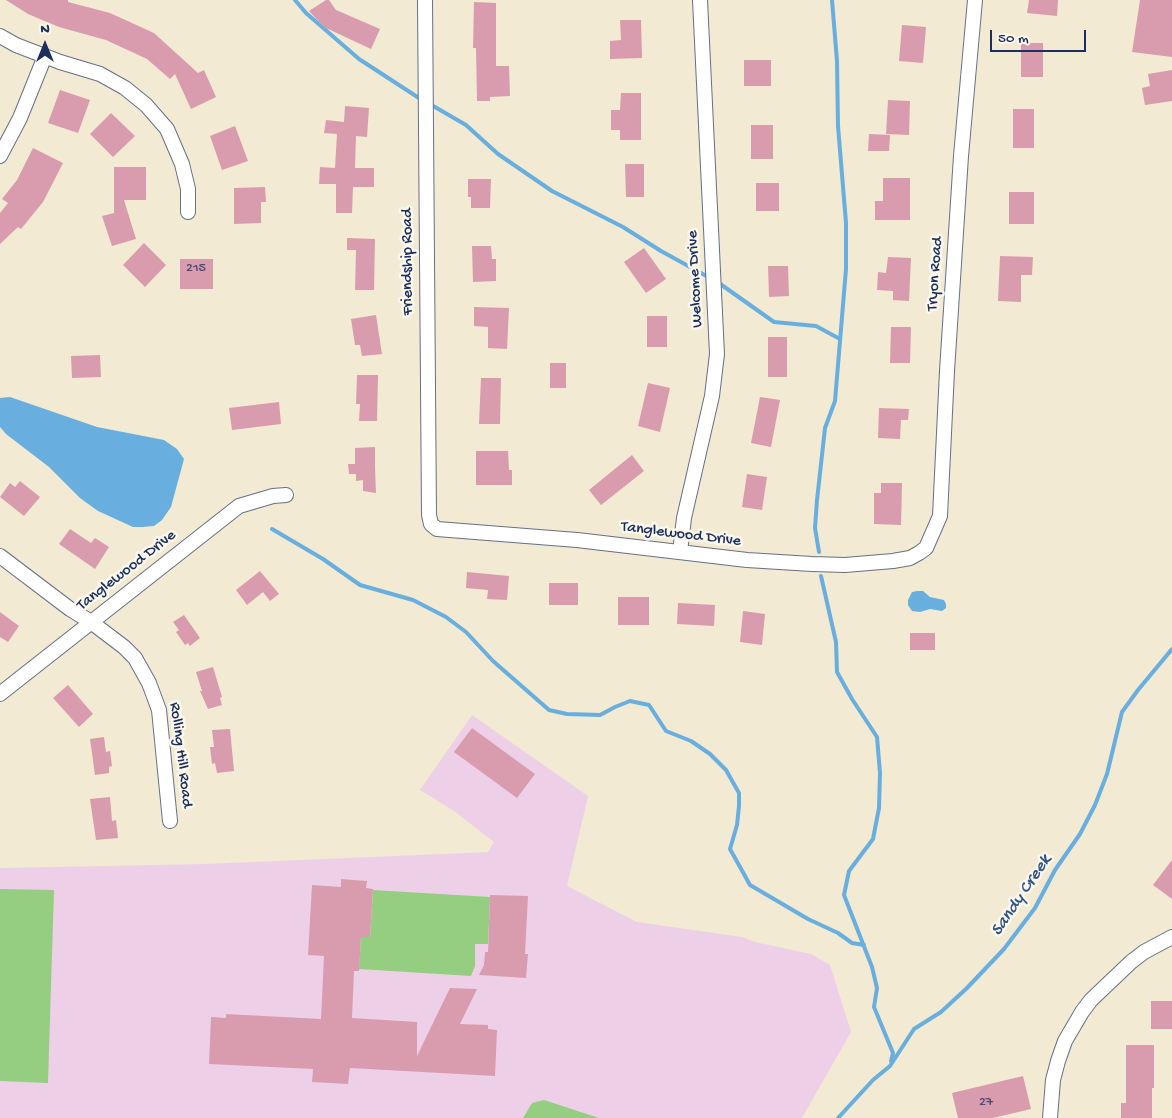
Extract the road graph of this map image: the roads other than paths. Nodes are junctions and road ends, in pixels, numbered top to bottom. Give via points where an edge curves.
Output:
1 (425, 0) edge
2 (700, 0) edge
3 (976, 0) edge
4 (0, 36) edge
5 (45, 56) junction
6 (0, 156) edge
7 (188, 212) dead end
8 (286, 496) dead end
9 (431, 524) joint
10 (926, 548) joint
11 (680, 552) junction
12 (0, 556) edge
13 (91, 622) junction
14 (0, 694) edge
15 (170, 821) dead end
16 (1172, 937) edge
17 (1050, 1118) edge

1 - 9 street, Friendship Road
2 - 11 street, Welcome Drive via 717,354 712,396 684,518
3 - 10 street, Tryon Road via 961,156 940,516
4 - 5 street
5 - 6 street via 20,118
5 - 7 street via 100,74 125,88 146,106 167,129 182,164 188,189
8 - 13 street, Tanglewood Drive via 272,496 239,506
9 - 11 street, Tanglewood Drive via 437,528
10 - 11 street, Tanglewood Drive via 910,558 846,565 747,560
12 - 13 street, Rolling Hill Road
13 - 14 street, Tanglewood Drive
13 - 15 street, Rolling Hill Road via 134,658 153,693 162,727
16 - 17 street via 1131,962 1082,1012 1058,1061

